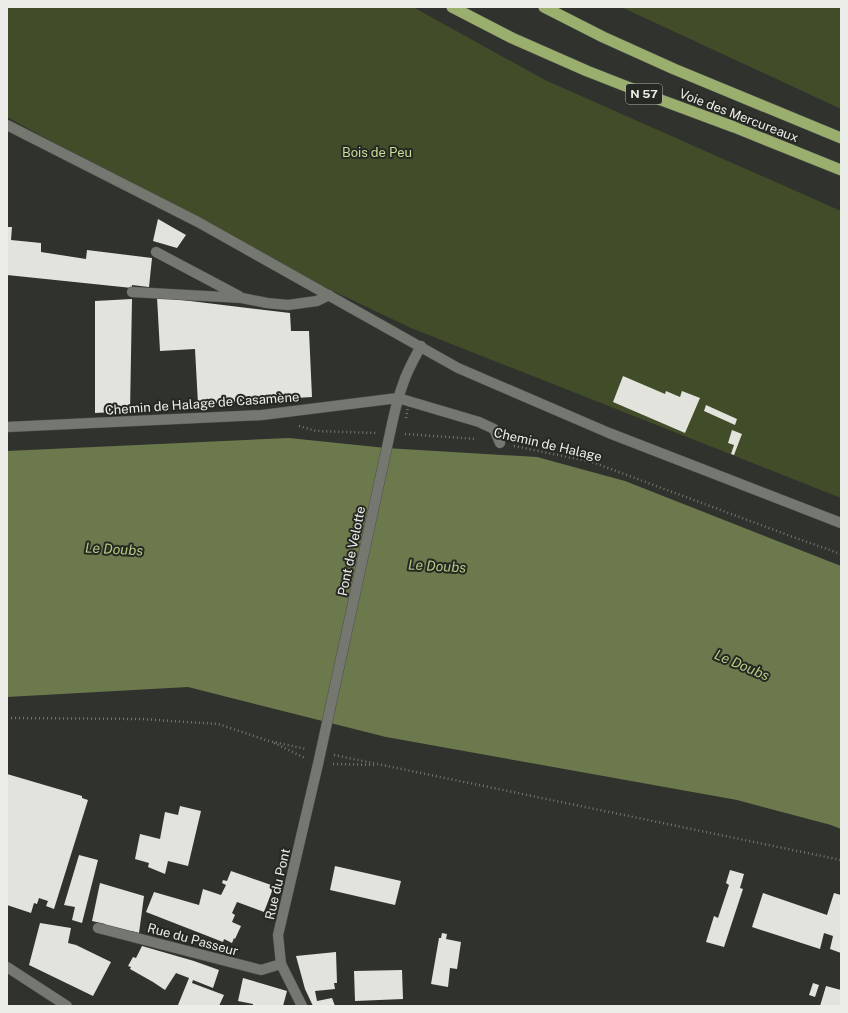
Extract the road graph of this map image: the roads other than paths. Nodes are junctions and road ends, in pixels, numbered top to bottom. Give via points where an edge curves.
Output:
1 (452, 7) edge
2 (544, 7) edge
3 (7, 125) edge
4 (841, 138) edge
5 (841, 170) edge
6 (156, 252) dead end
7 (132, 292) dead end
8 (329, 295) junction
9 (242, 298) junction
10 (421, 346) junction
11 (398, 398) junction
12 (7, 427) edge
13 (500, 443) road end
14 (841, 523) edge
15 (318, 764) joint
16 (98, 928) dead end
17 (281, 964) junction
18 (7, 967) edge
19 (67, 1006) edge
20 (302, 1006) edge

1 - 5 highway, Voie des Mercureaux / N 57 via 519,41 587,71
2 - 4 highway, Voie des Mercureaux / N 57 via 674,69
3 - 8 street via 198,222
6 - 9 street
7 - 9 street
8 - 9 street via 317,301 288,305
8 - 10 street
10 - 11 street, Pont de Velotte via 406,373
10 - 14 street via 458,368 609,433
11 - 12 street, Chemin de Halage de Casamène via 262,415
11 - 13 street via 479,422 494,429
11 - 15 street, Pont de Velotte, bridge
15 - 17 street, Rue du Pont via 278,935
16 - 17 street, Rue du Passeur via 260,970
17 - 20 street, Rue du Pont
18 - 19 street

